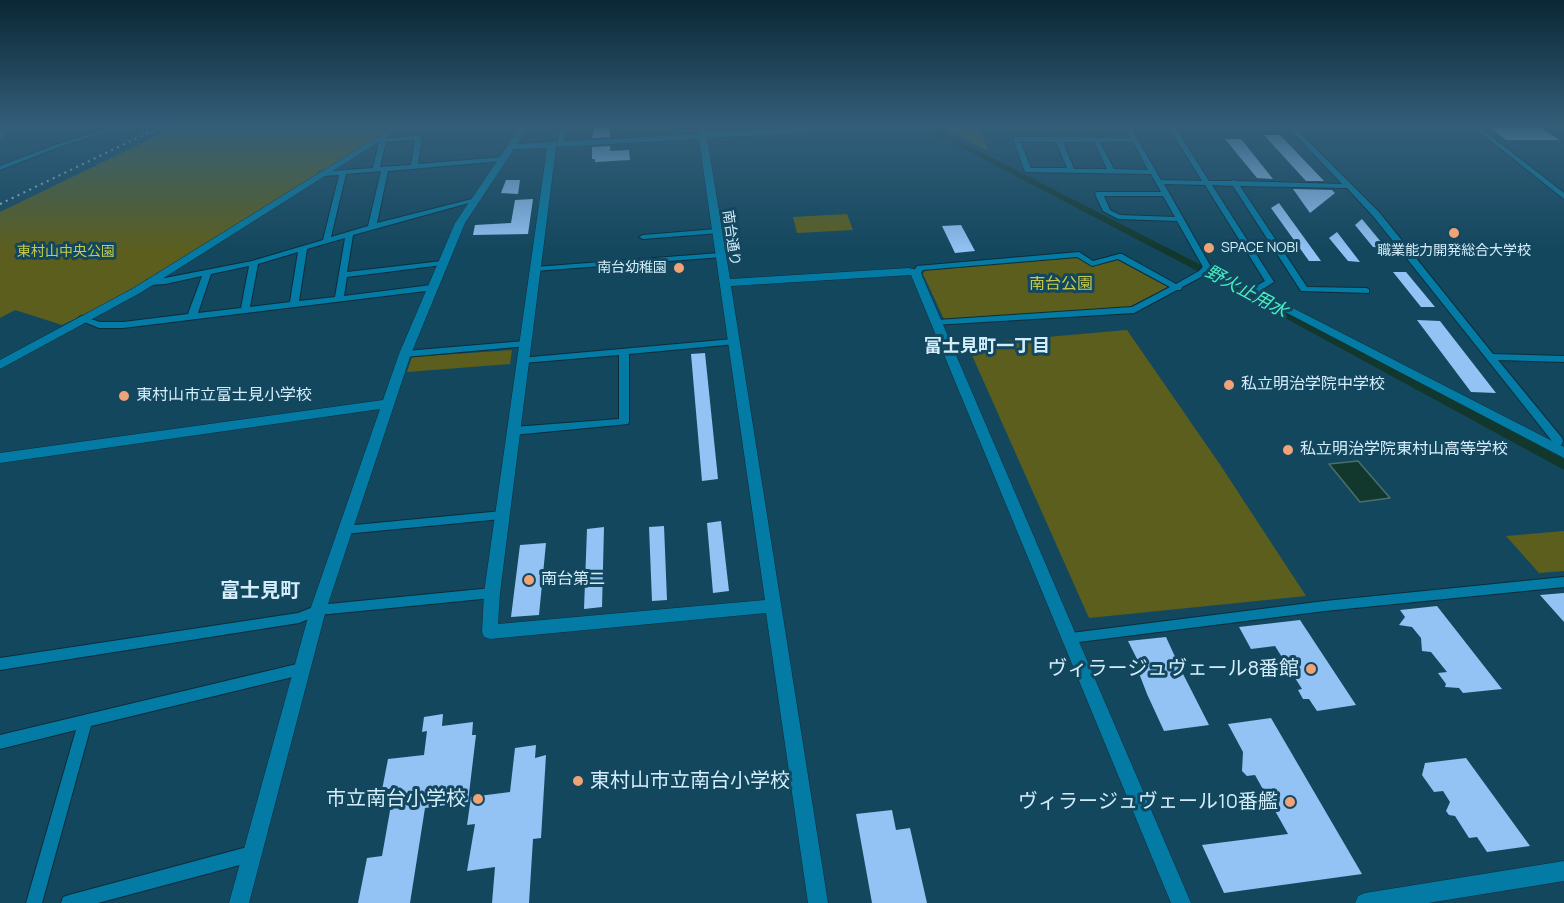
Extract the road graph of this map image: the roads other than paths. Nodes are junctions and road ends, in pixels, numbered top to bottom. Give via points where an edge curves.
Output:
1 (332, 168) edge
2 (401, 168) edge
3 (496, 168) edge
4 (552, 168) edge
5 (708, 168) edge
6 (1027, 168) edge
7 (1071, 168) edge
8 (1110, 168) edge
9 (1151, 168) edge
10 (1197, 168) edge
11 (1331, 168) edge
12 (1528, 168) edge
13 (380, 170) junction
14 (1072, 171) junction
15 (1111, 171) junction
16 (1153, 172) junction
17 (343, 173) junction
18 (322, 174) junction
19 (1158, 182) junction
20 (1206, 182) junction
21 (1234, 182) junction
22 (1348, 186) junction
23 (1165, 194) junction
24 (1564, 197) edge
25 (472, 201) junction
26 (1179, 219) junction
27 (372, 227) junction
28 (717, 231) junction
29 (349, 235) junction
30 (643, 237) dead end
31 (326, 242) junction
32 (303, 249) junction
33 (720, 255) junction
34 (254, 263) junction
35 (442, 263) junction
36 (535, 269) junction
37 (1205, 270) junction
38 (207, 273) junction
39 (916, 273) junction
40 (343, 275) junction
41 (150, 282) junction
42 (724, 283) junction
43 (431, 288) junction
44 (1178, 288) junction
45 (1255, 290) junction
46 (1366, 291) dead end
47 (339, 298) junction
48 (294, 304) junction
49 (245, 310) junction
50 (192, 317) junction
51 (81, 319) junction
52 (937, 323) junction
53 (733, 342) junction
54 (525, 344) junction
55 (624, 352) junction
56 (405, 354) junction
57 (1490, 357) junction
58 (1564, 359) edge
59 (523, 360) junction
60 (0, 365) edge
61 (387, 404) junction
62 (513, 431) junction
63 (1558, 450) edge
64 (0, 458) edge
65 (502, 515) junction
66 (344, 530) junction
67 (1564, 582) edge
68 (492, 593) junction
69 (774, 606) junction
70 (318, 610) junction
71 (1071, 638) junction
72 (0, 664) edge
73 (301, 669) junction
74 (85, 722) junction
75 (0, 742) edge
76 (251, 854) junction
77 (1562, 875) edge
78 (34, 903) edge
79 (69, 903) edge
80 (239, 903) edge
81 (818, 903) edge
82 (1181, 903) edge
83 (1365, 903) edge

1 - 18 street
2 - 13 street
3 - 25 street
4 - 36 street
5 - 28 street, 南台通り
6 - 14 street
7 - 14 street
8 - 15 street
9 - 16 street
10 - 20 street
11 - 22 street
12 - 24 street
13 - 17 street
13 - 27 street
14 - 15 street
15 - 16 street
16 - 19 street
17 - 18 street
17 - 31 street
18 - 41 street
19 - 20 street
19 - 23 street
20 - 21 street
20 - 45 street via 1270,282
21 - 22 street
21 - 46 street via 1304,289
22 - 57 street via 1376,214
23 - 26 street
23 - 26 street via 1099,194 1107,211 1118,217
25 - 27 street
25 - 35 street
26 - 37 street
27 - 29 street
28 - 30 street
28 - 33 street, 南台通り
29 - 31 street
29 - 40 street
31 - 32 street
32 - 34 street
32 - 48 street
33 - 36 street
33 - 42 street, 南台通り
34 - 38 street
34 - 49 street
35 - 40 street
35 - 43 street
36 - 54 street
37 - 44 street
37 - 45 street
38 - 41 street
38 - 50 street
39 - 42 street via 909,270
39 - 44 street via 920,268 1079,254 1092,264 1119,256
39 - 52 street
40 - 47 street
41 - 51 street
42 - 53 street, 南台通り
43 - 47 street
43 - 56 street
44 - 52 street via 1134,310
45 - 63 street
47 - 48 street
48 - 49 street
49 - 50 street
50 - 51 street via 123,325 99,325
51 - 60 street
52 - 71 street
53 - 55 street
53 - 69 street, 南台通り
54 - 56 street
54 - 59 street
55 - 59 street
55 - 62 street via 624,422
56 - 61 street
57 - 58 street
57 - 63 street via 1558,441
59 - 62 street
61 - 64 street
61 - 66 street
62 - 65 street
65 - 66 street
65 - 68 street
66 - 70 street
67 - 71 street
68 - 69 street via 489,632 500,633
68 - 70 street
69 - 81 street, 南台通り
70 - 72 street via 299,618
70 - 73 street
71 - 82 street
73 - 74 street
73 - 76 street
74 - 75 street
74 - 78 street
76 - 79 street
76 - 80 street
77 - 83 street

